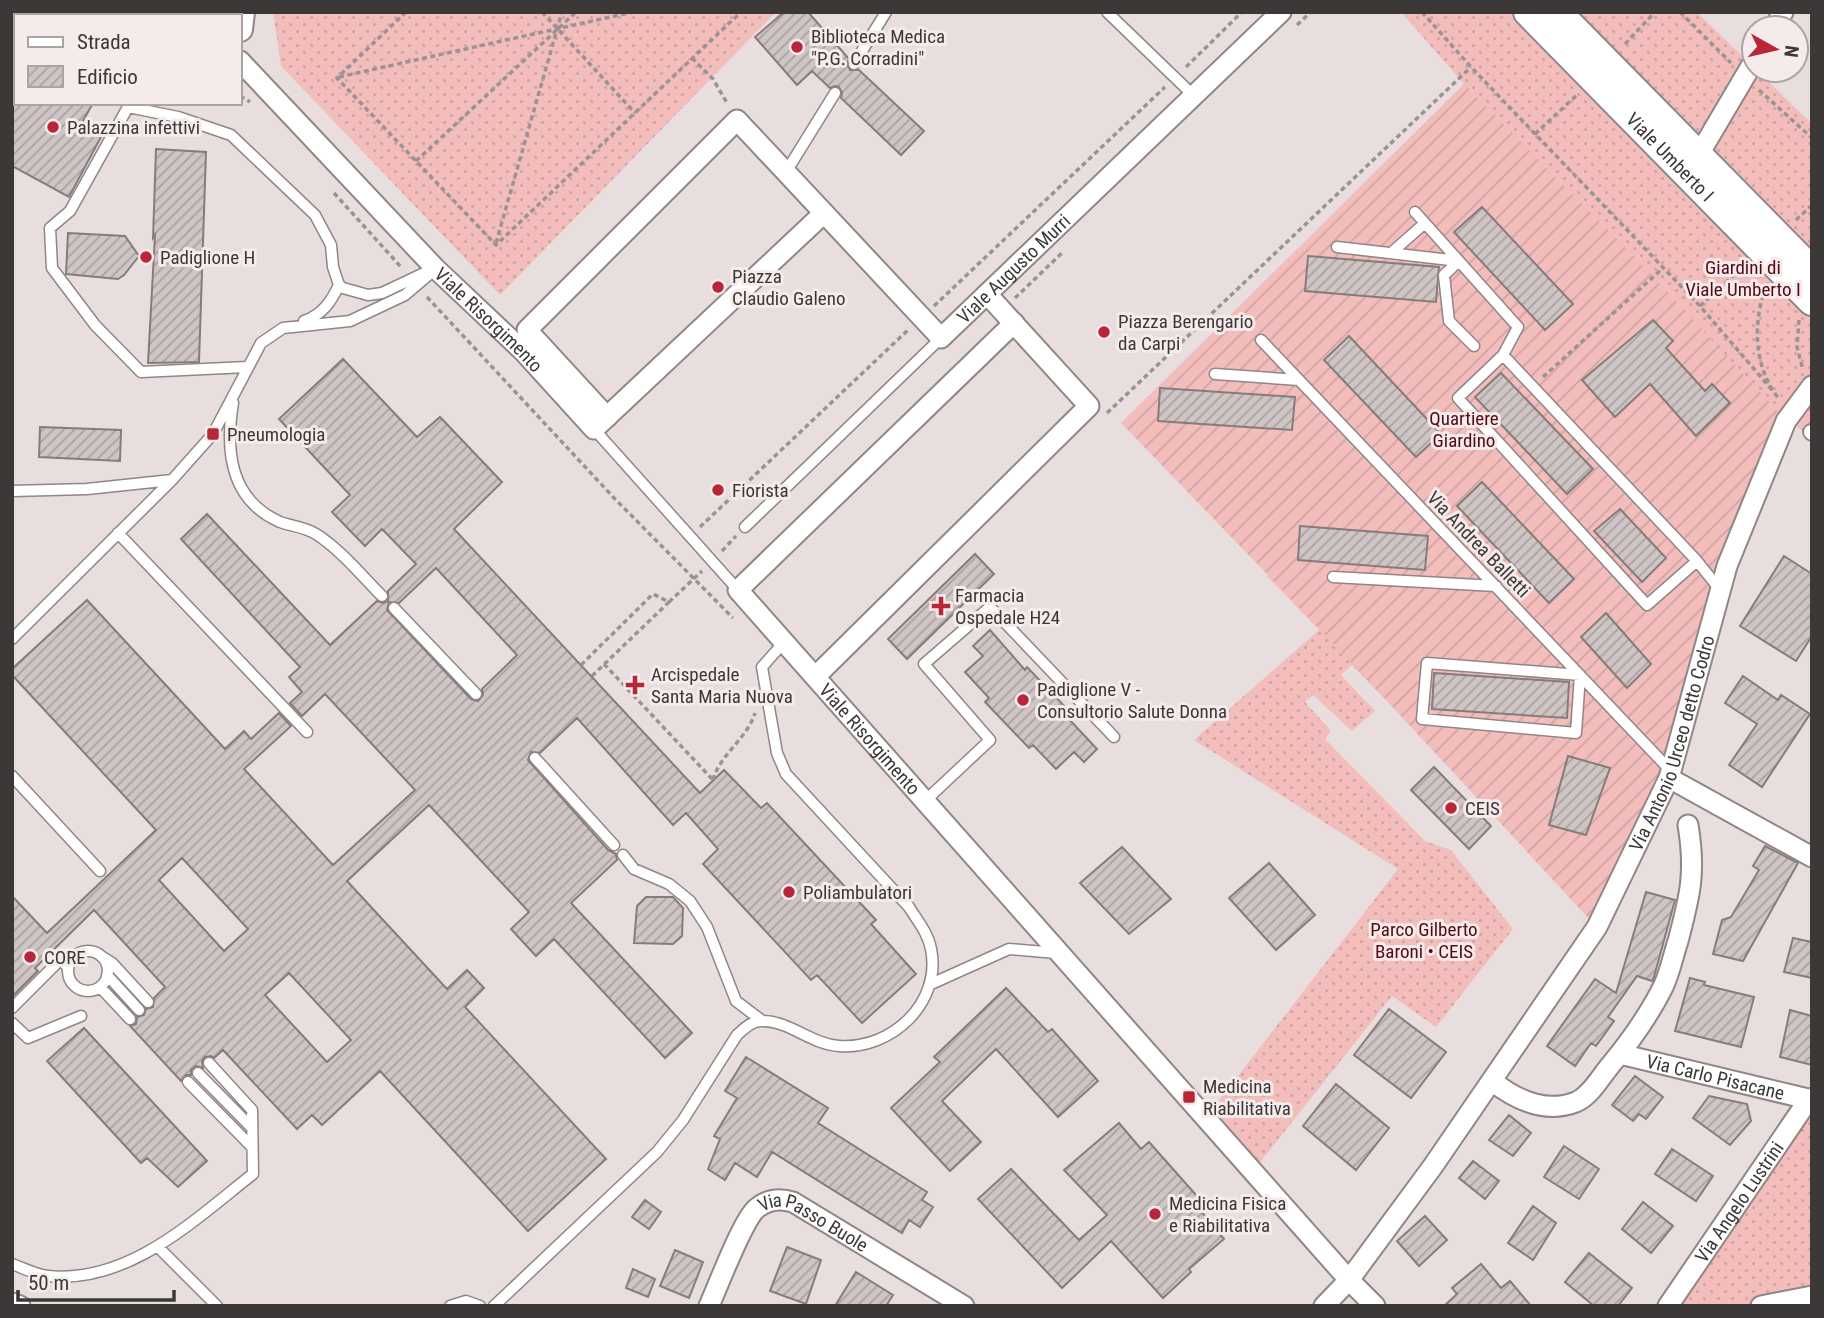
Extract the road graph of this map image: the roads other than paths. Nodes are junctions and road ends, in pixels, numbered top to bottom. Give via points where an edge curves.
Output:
1 (886, 12) edge
2 (1107, 12) edge
3 (1281, 12) edge
4 (1528, 12) edge
5 (1558, 12) edge
6 (242, 63) edge
7 (854, 64) dead end
8 (1740, 84) edge
9 (835, 93) dead end
10 (1194, 96) junction
11 (141, 107) edge
12 (1698, 156) junction
13 (786, 172) junction
14 (1415, 212) dead end
15 (824, 213) junction
16 (1425, 223) junction
17 (1337, 247) dead end
18 (1391, 253) junction
19 (1459, 261) junction
20 (435, 268) junction
21 (1812, 271) edge
22 (414, 282) junction
23 (339, 285) junction
24 (353, 292) junction
25 (987, 294) junction
26 (331, 301) junction
27 (1812, 302) edge
28 (355, 318) junction
29 (342, 320) junction
30 (1014, 323) junction
31 (283, 328) junction
32 (941, 338) junction
33 (1261, 340) dead end
34 (530, 346) junction
35 (1474, 346) dead end
36 (1503, 355) junction
37 (247, 367) junction
38 (1215, 374) dead end
39 (1299, 380) junction
40 (1812, 386) edge
41 (234, 397) junction
42 (600, 423) junction
43 (172, 480) junction
44 (12, 491) edge
45 (745, 527) road end
46 (118, 533) junction
47 (1697, 561) junction
48 (1333, 577) dead end
49 (1496, 586) junction
50 (738, 590) junction
51 (1721, 592) junction
52 (383, 596) dead end
53 (394, 608) dead end
54 (12, 639) edge
55 (785, 640) junction
56 (1580, 675) junction
57 (816, 676) junction
58 (476, 694) dead end
59 (307, 732) dead end
60 (1114, 737) dead end
61 (535, 758) dead end
62 (1670, 775) junction
63 (12, 776) edge
64 (926, 800) junction
65 (1688, 825) dead end
66 (614, 845) dead end
67 (622, 855) dead end
68 (1812, 857) edge
69 (100, 871) dead end
70 (1060, 953) junction
71 (103, 958) junction
72 (68, 968) junction
73 (107, 975) junction
74 (931, 984) junction
75 (100, 986) junction
76 (148, 1002) dead end
77 (12, 1008) edge
78 (139, 1010) dead end
79 (81, 1016) dead end
80 (130, 1019) dead end
81 (761, 1020) junction
82 (12, 1023) edge
83 (1620, 1054) junction
84 (209, 1063) dead end
85 (198, 1073) dead end
86 (1492, 1081) junction
87 (188, 1082) dead end
88 (1811, 1100) edge
89 (252, 1128) junction
90 (253, 1147) junction
91 (158, 1247) junction
92 (12, 1264) edge
93 (1349, 1280) junction
94 (1812, 1296) edge
95 (12, 1303) edge
96 (956, 1304) edge
97 (20, 1306) edge
98 (217, 1306) edge
99 (450, 1306) edge
100 (480, 1306) edge
101 (495, 1306) edge
102 (709, 1306) edge
103 (1324, 1306) edge
104 (1375, 1306) edge
105 (1668, 1306) edge
106 (1761, 1306) edge

1 - 7 lane
2 - 10 lane
3 - 10 street, Viale Augusto Murri
4 - 27 main road, Viale Umberto I
5 - 12 main road, Viale Umberto I
6 - 20 street, Viale Risorgimento
8 - 12 street
9 - 13 lane
10 - 25 street, Viale Augusto Murri
11 - 23 lane via 231,135 315,215 331,245
11 - 37 lane via 128,107 70,211 50,228 52,268 95,325 141,372
12 - 21 main road, Viale Umberto I
13 - 15 street
13 - 34 street via 737,120 527,330
14 - 16 lane
15 - 32 street
15 - 42 street
16 - 18 lane
16 - 19 lane
17 - 18 lane
18 - 19 lane
19 - 35 lane via 1444,275 1449,321
19 - 36 lane via 1518,327
20 - 22 lane
20 - 34 street, Viale Risorgimento
22 - 24 lane via 382,293
22 - 28 lane via 394,301
23 - 24 lane
23 - 26 lane
24 - 26 lane
24 - 28 lane via 363,303
25 - 30 street
25 - 32 street, Viale Augusto Murri
26 - 29 lane via 335,318
26 - 31 lane via 316,317
28 - 29 lane
29 - 31 lane
30 - 50 street, Viale Augusto Murri
30 - 57 street via 1095,413
31 - 37 lane via 261,343
32 - 45 lane, Viale Augusto Murri
33 - 39 lane, Via Andrea Balletti
34 - 42 street, Viale Risorgimento
36 - 47 lane
36 - 47 lane via 1458,398 1647,605
37 - 41 lane
38 - 39 lane
39 - 49 lane, Via Andrea Balletti
40 - 51 street, Via Antonio Urceo detto Codro via 1786,421 1727,566
41 - 43 lane via 213,433
41 - 52 lane via 229,429 232,469 251,503 279,521 314,532
42 - 50 lane, Viale Risorgimento
43 - 44 lane
43 - 46 lane
46 - 54 lane
46 - 59 lane
47 - 51 lane
48 - 49 lane
49 - 56 lane, Via Andrea Balletti
50 - 55 street, Viale Risorgimento
51 - 62 street, Via Antonio Urceo detto Codro
53 - 58 lane
55 - 57 street, Viale Risorgimento
55 - 74 lane via 762,667 777,753 786,774 924,929 931,945
56 - 56 lane via 1427,663 1422,719 1576,733
56 - 62 lane, Via Andrea Balletti
57 - 64 street, Viale Risorgimento
60 - 64 lane via 990,607 924,664 990,740
61 - 66 lane
62 - 68 street
62 - 86 street, Via Antonio Urceo detto Codro via 1597,928
63 - 69 lane
64 - 70 street, Viale Risorgimento
65 - 83 street via 1693,863 1690,895 1670,969 1663,988
67 - 81 lane via 634,869 669,884 690,901 707,927 736,1001
70 - 74 lane via 1009,949
70 - 93 street, Viale Risorgimento
71 - 72 lane via 86,951 74,957
71 - 73 lane
71 - 76 lane
72 - 75 lane via 71,981 81,990
72 - 77 lane via 61,959
73 - 75 lane
73 - 78 lane
74 - 81 lane via 903,1026 861,1046 815,1041 784,1024
75 - 80 lane
79 - 82 lane via 28,1038
81 - 101 lane via 737,1035 683,1121 657,1152
83 - 86 street via 1586,1095 1572,1103 1527,1103
83 - 88 street, Via Carlo Pisacane
84 - 89 lane via 252,1110
85 - 89 lane
86 - 93 street, Via Antonio Urceo detto Codro
87 - 90 lane
88 - 105 street, Via Angelo Lustrini
89 - 90 lane
90 - 91 lane via 253,1174
91 - 92 lane via 89,1274 46,1276
91 - 98 lane
93 - 103 street
93 - 104 street, Viale Risorgimento
94 - 106 street
95 - 97 street
96 - 102 street, Via Passo Buole via 793,1202 780,1199 765,1203 748,1218
99 - 100 lane via 466,1301

